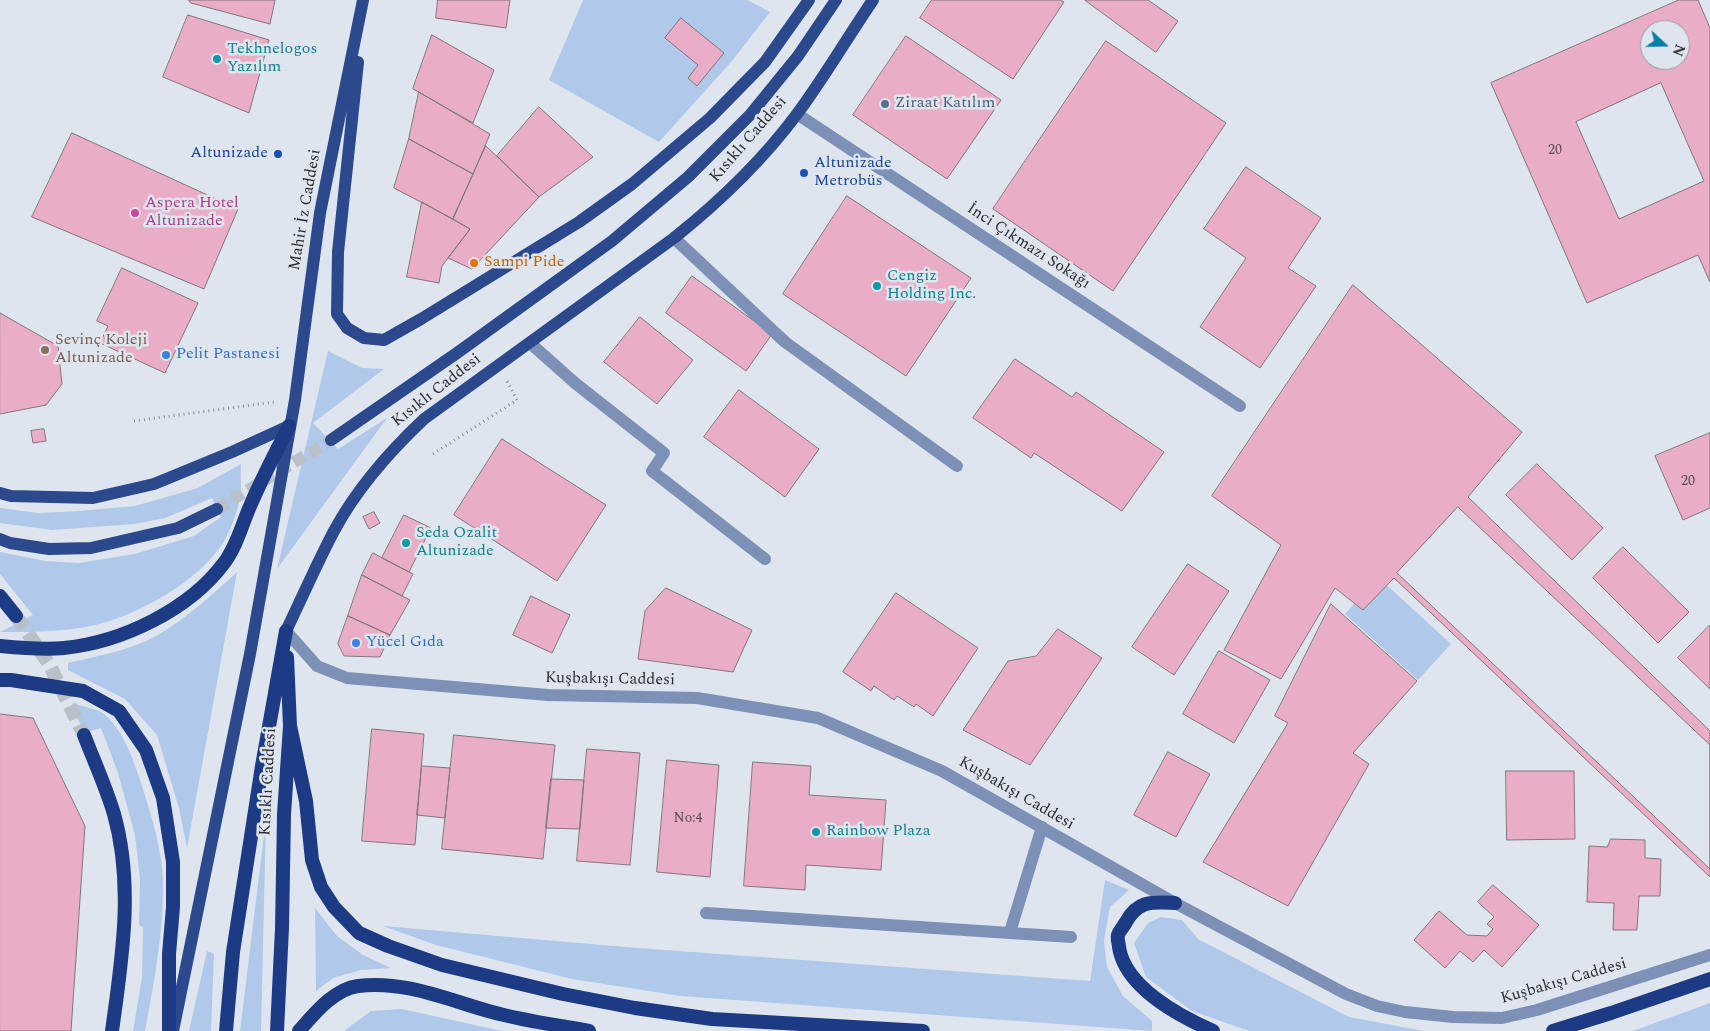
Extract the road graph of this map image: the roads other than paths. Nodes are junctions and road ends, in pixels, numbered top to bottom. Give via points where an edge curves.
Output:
1 (364, 0) edge
2 (809, 0) edge
3 (836, 0) edge
4 (872, 0) edge
5 (797, 114) junction
6 (674, 238) junction
7 (530, 343) junction
8 (1240, 406) dead end
9 (289, 426) junction
10 (331, 440) tunnel mouth
11 (957, 466) dead end
12 (0, 494) edge
13 (217, 509) tunnel mouth
14 (0, 540) edge
15 (765, 559) dead end
16 (0, 596) edge
17 (16, 616) tunnel mouth
18 (286, 631) junction
19 (0, 646) edge
20 (0, 680) edge
21 (290, 726) junction
22 (84, 735) tunnel mouth
23 (1042, 827) junction
24 (1175, 903) junction
25 (706, 913) dead end
26 (1010, 932) junction
27 (1071, 937) dead end
28 (1710, 955) edge
29 (1710, 979) edge
30 (112, 1031) edge
31 (171, 1031) edge
32 (226, 1031) edge
33 (277, 1031) edge
34 (299, 1031) edge
35 (589, 1031) edge
36 (922, 1031) edge
37 (1213, 1031) edge
38 (1554, 1031) edge

1 - 2 main road via 338,252 337,314 347,328 364,338 384,340 580,222 632,184 710,118 765,62
1 - 9 main road, Mahir İz Caddesi via 320,213
3 - 10 main road via 798,56 750,115 688,177 612,241
4 - 5 main road, Kısıklı Caddesi
5 - 6 main road, Kısıklı Caddesi via 755,164 709,210
5 - 8 street, İnci Çıkmazı Sokağı
6 - 7 main road, Kısıklı Caddesi
6 - 11 street via 785,342
7 - 15 street via 664,453 652,471
7 - 18 main road, Kısıklı Caddesi via 424,419 393,448 334,530
9 - 12 main road via 154,484 93,498
9 - 19 highway via 225,562 182,603 118,636 65,648
9 - 31 main road via 250,654
13 - 14 main road via 178,528 91,548 50,548
16 - 17 highway
18 - 21 highway, Kısıklı Caddesi
18 - 23 street, Kuşbakışı Caddesi via 317,666 346,678 548,695 697,698 818,718 942,770
18 - 32 highway via 233,952
20 - 31 highway via 83,691 119,711 146,750 163,798 173,862 169,954
21 - 33 highway, Kısıklı Caddesi
21 - 36 highway via 306,801 312,860 320,887 359,933 442,965 635,1008 712,1019
22 - 30 highway via 112,807 122,855 126,903
23 - 24 street, Kuşbakışı Caddesi
23 - 26 street
24 - 28 street, Kuşbakışı Caddesi via 1346,994 1405,1012 1454,1017 1502,1018 1537,1010
24 - 37 highway via 1150,902 1132,911 1118,936 1121,957 1132,976 1151,996
25 - 26 street
26 - 27 street
29 - 38 highway
34 - 35 highway via 319,1008 336,995 357,986 399,986 493,1013

